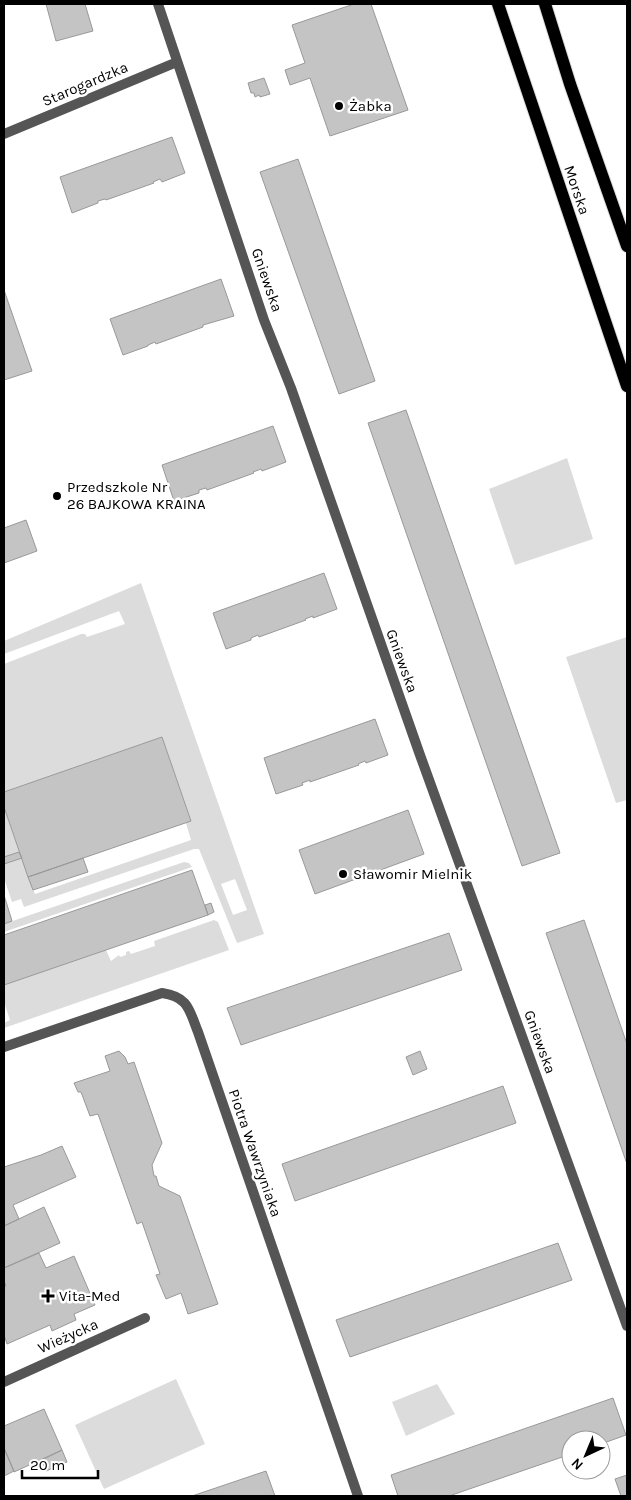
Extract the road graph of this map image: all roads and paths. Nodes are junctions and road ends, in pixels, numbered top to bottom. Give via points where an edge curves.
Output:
1 (158, 4) edge
2 (498, 4) edge
3 (545, 4) edge
4 (178, 62) junction
5 (4, 134) edge
6 (627, 246) edge
7 (627, 386) edge
8 (4, 1047) edge
9 (144, 1318) dead end
10 (627, 1326) edge
11 (4, 1382) edge
12 (358, 1496) edge

1 - 4 street, Gniewska
2 - 7 main road, Morska
3 - 6 main road, Morska
4 - 5 street, Starogardzka
4 - 10 street, Gniewska via 264,320
8 - 12 street, Piotra Wawrzyniaka via 162,994 176,995 187,1006
9 - 11 street, Wieżycka

